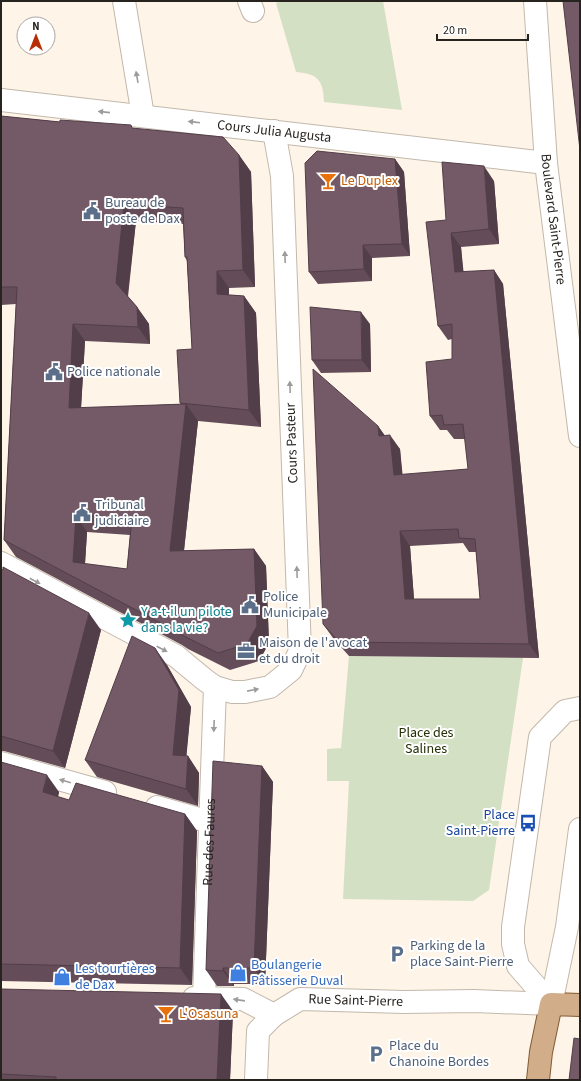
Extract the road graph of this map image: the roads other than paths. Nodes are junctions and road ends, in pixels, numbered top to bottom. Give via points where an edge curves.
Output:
1 (124, 1) edge
2 (535, 1) edge
3 (1, 100) edge
4 (143, 116) junction
5 (274, 131) junction
6 (546, 164) junction
7 (580, 436) edge
8 (1, 562) edge
9 (215, 687) junction
10 (580, 708) edge
11 (1, 763) edge
12 (210, 822) junction
13 (580, 829) edge
14 (173, 997) edge
15 (204, 998) junction
16 (551, 1004) junction
17 (580, 1006) edge
18 (274, 1015) junction
19 (256, 1080) edge
20 (538, 1080) edge

4 -> 1 street
2 - 6 street, Boulevard Saint-Pierre
4 -> 3 street, Cours Julia Augusta
5 -> 4 street, Cours Julia Augusta
5 - 6 street, Cours Julia Augusta
9 -> 5 street, Cours Pasteur via 232,692 270,687 291,670 300,651 282,176
6 - 7 street, Boulevard Saint-Pierre
8 -> 9 street via 176,656
9 -> 12 street, Rue des Faures
10 - 16 street via 565,711 540,737 513,927 513,944 518,966
12 -> 11 street
12 - 15 street, Rue des Faures
13 - 16 street via 566,936
14 - 15 street
18 -> 15 street via 243,999
16 - 17 main road
16 - 18 street, Rue Saint-Pierre via 300,999
16 - 20 main road
18 - 19 street via 258,1031

